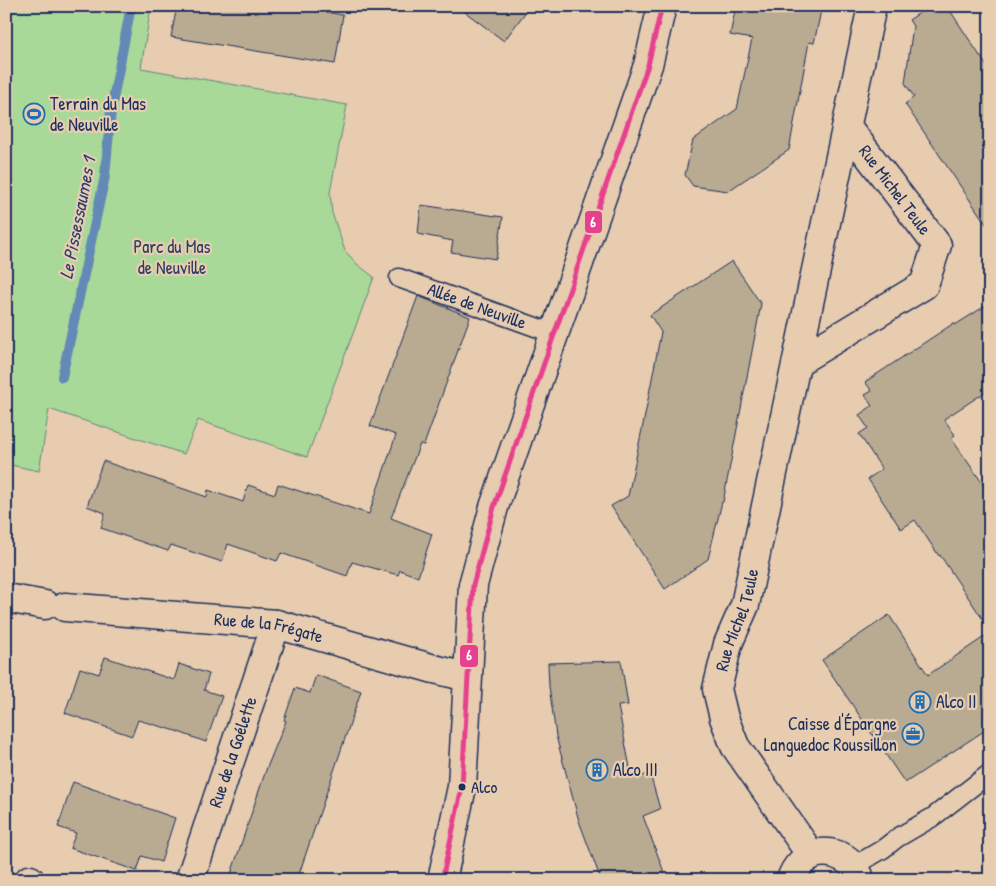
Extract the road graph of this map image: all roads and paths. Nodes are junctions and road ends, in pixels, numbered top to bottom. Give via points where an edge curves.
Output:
1 (662, 6) edge
2 (872, 6) edge
3 (847, 127) junction
4 (399, 278) dead end
5 (555, 334) junction
6 (796, 362) junction
7 (6, 598) edge
8 (276, 624) junction
9 (467, 677) junction
10 (990, 773) edge
11 (811, 855) junction
12 (857, 873) edge
13 (190, 880) edge
14 (442, 880) edge
15 (791, 880) edge

1 - 5 street via 648,65
2 - 3 street, Rue Michel Teule
3 - 6 street, Rue Michel Teule
3 - 6 street, Rue Michel Teule via 937,245 924,285
4 - 5 lane, Allée de Neuville
5 - 9 street via 482,546 473,585
6 - 11 street, Rue Michel Teule via 745,605 728,644 717,689 735,746
7 - 8 street, Rue de la Frégate via 55,606
8 - 9 street, Rue de la Frégate
8 - 13 street, Rue de la Goélette
9 - 14 street via 462,787
10 - 12 lane via 933,817 897,838
11 - 12 street via 834,853 845,858
11 - 15 street via 802,861

